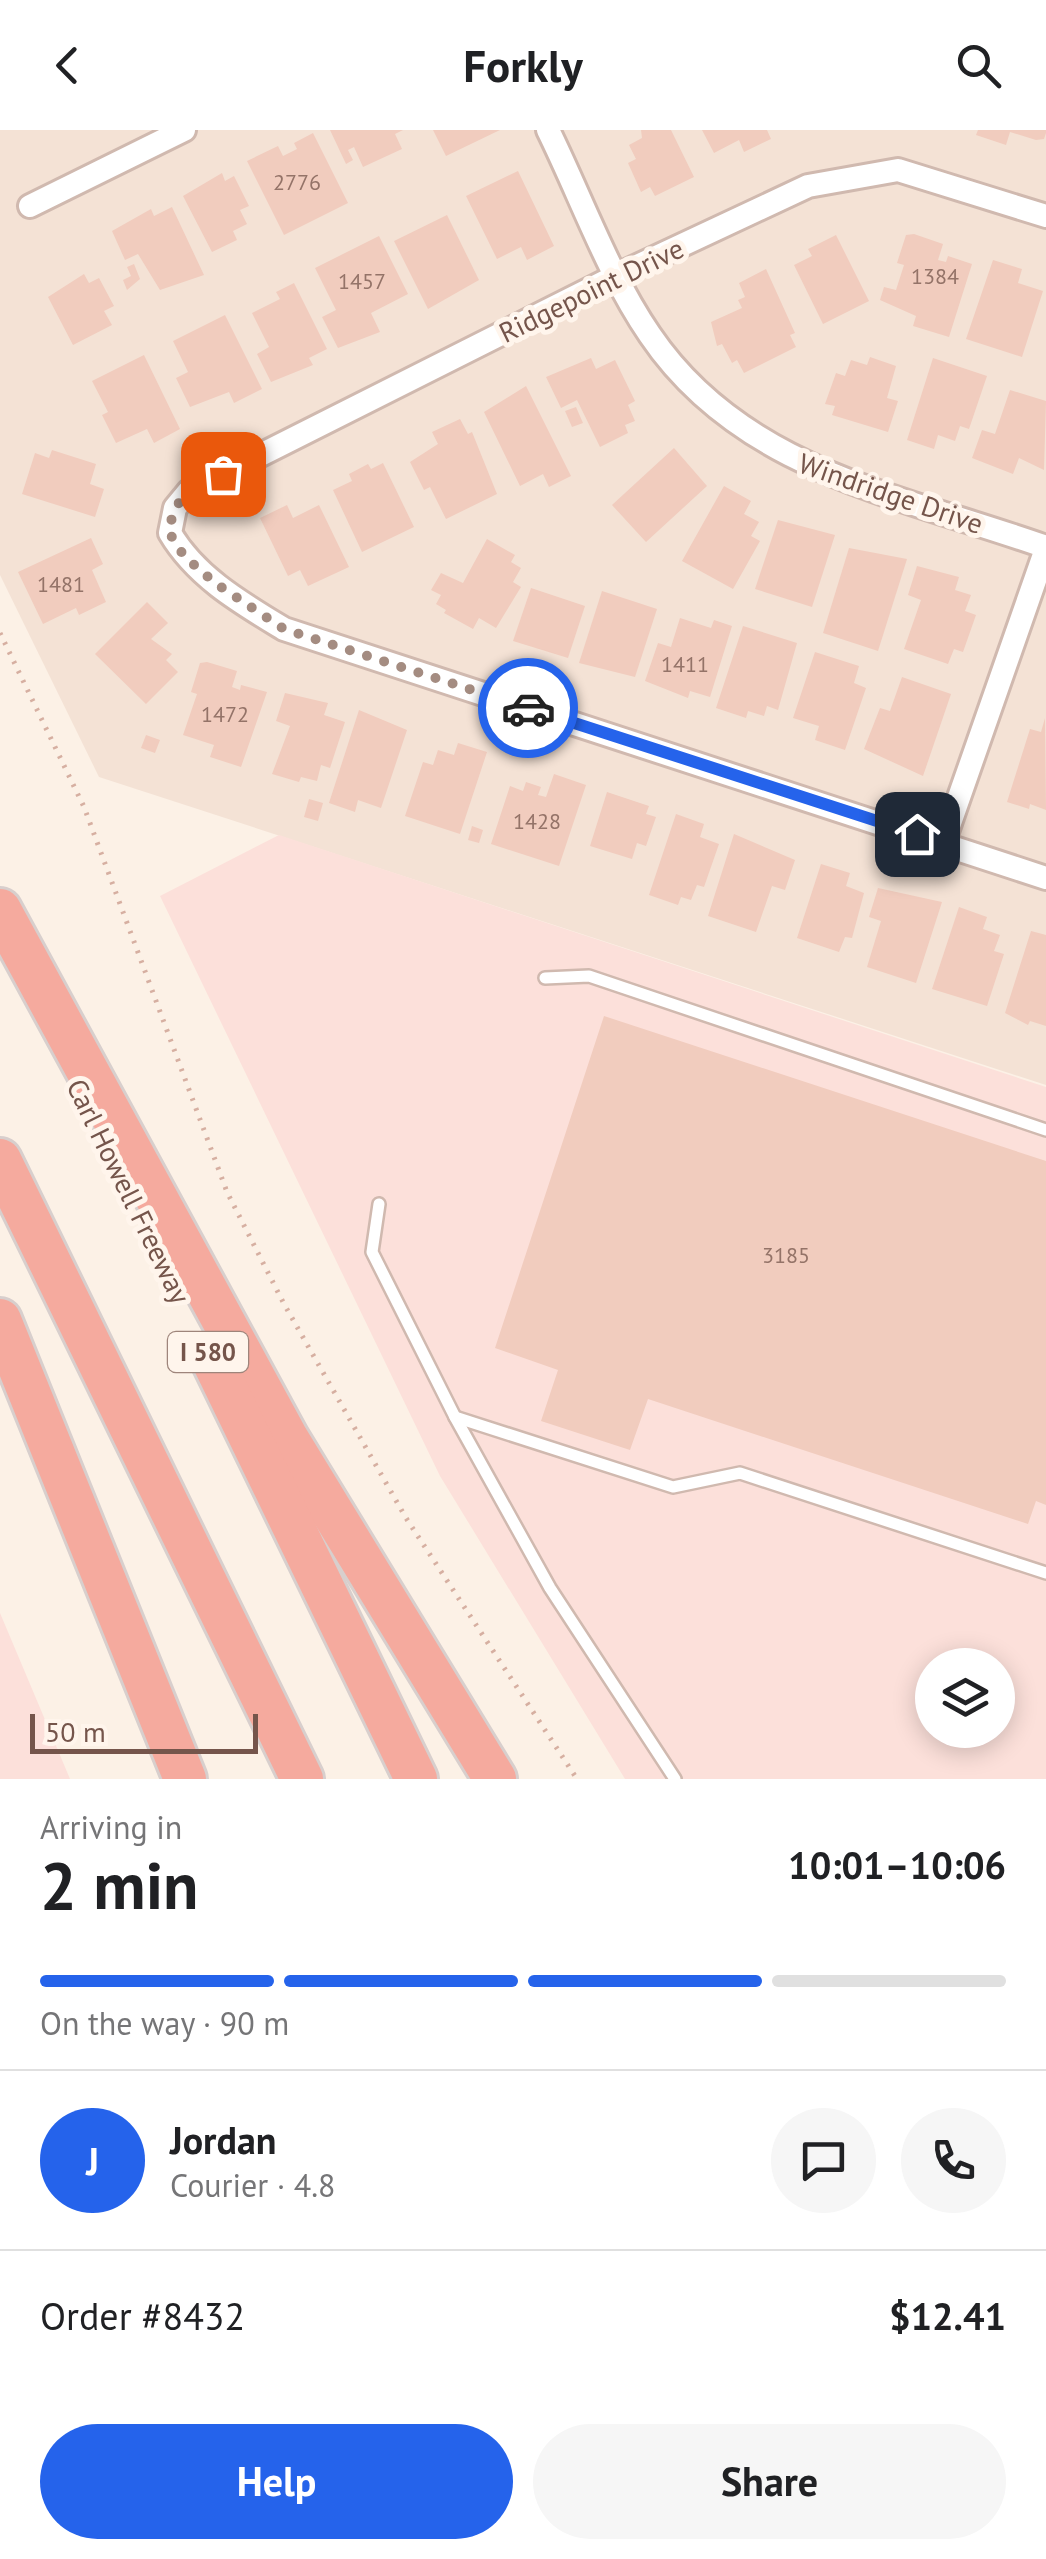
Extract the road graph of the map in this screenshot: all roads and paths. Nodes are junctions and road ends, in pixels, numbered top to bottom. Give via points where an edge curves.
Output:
1 (184, 130) edge
2 (548, 130) edge
3 (30, 206) dead end
4 (1046, 216) edge
5 (618, 275) junction
6 (1046, 548) edge
7 (0, 633) edge
8 (943, 843) junction
9 (1046, 878) edge
10 (0, 910) edge
11 (0, 926) edge
12 (546, 978) dead end
13 (1046, 1130) edge
14 (0, 1160) edge
15 (378, 1204) dead end
16 (0, 1320) edge
17 (455, 1417) junction
18 (1046, 1573) edge
19 (185, 1779) edge
20 (302, 1779) edge
21 (416, 1779) edge
22 (495, 1779) edge
23 (577, 1779) edge
24 (676, 1779) edge

1 - 3 street
2 - 5 street, Windridge Drive
4 - 5 street, Ridgepoint Drive via 898,170 846,177 764,205
5 - 6 street, Windridge Drive via 650,335 692,386 758,440 874,492
5 - 8 street, Ridgepoint Drive via 189,491 175,508 170,534 184,556 284,629
6 - 8 street
7 - 23 path via 84,807 227,1192 406,1518
8 - 9 street
10 - 22 highway via 286,1438
11 - 21 highway, Carl Howell Freeway / I 580
12 - 13 lane via 588,976
14 - 20 highway
15 - 17 lane via 372,1252
16 - 19 highway
17 - 18 lane via 673,1487 740,1473
17 - 24 lane via 550,1588

